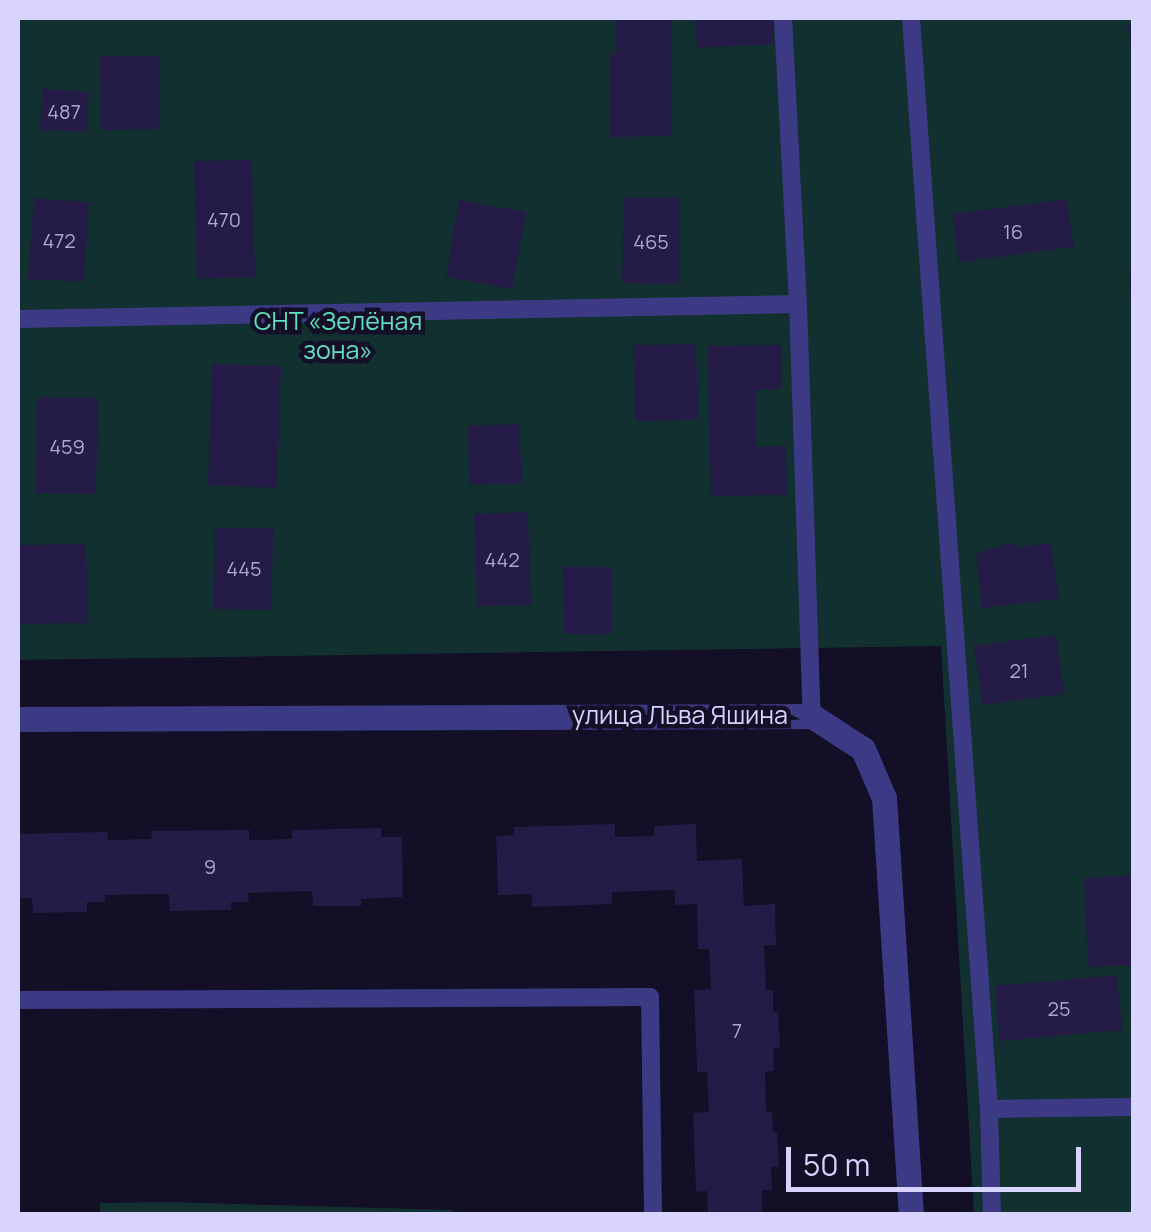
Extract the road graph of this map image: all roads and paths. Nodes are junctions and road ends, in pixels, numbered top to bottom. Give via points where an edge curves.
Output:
1 (783, 18) edge
2 (911, 18) edge
3 (798, 304) junction
4 (18, 319) edge
5 (812, 716) junction
6 (18, 718) edge
7 (18, 1000) edge
8 (1134, 1108) edge
9 (989, 1109) junction
10 (653, 1214) edge
11 (911, 1214) edge
12 (992, 1214) edge

1 - 3 lane
2 - 9 lane
3 - 4 lane
3 - 5 lane
5 - 6 street, улица Льва Яшина
5 - 11 street, улица Льва Яшина via 862,749 884,798
7 - 10 lane via 650,997
8 - 9 lane
9 - 12 lane

